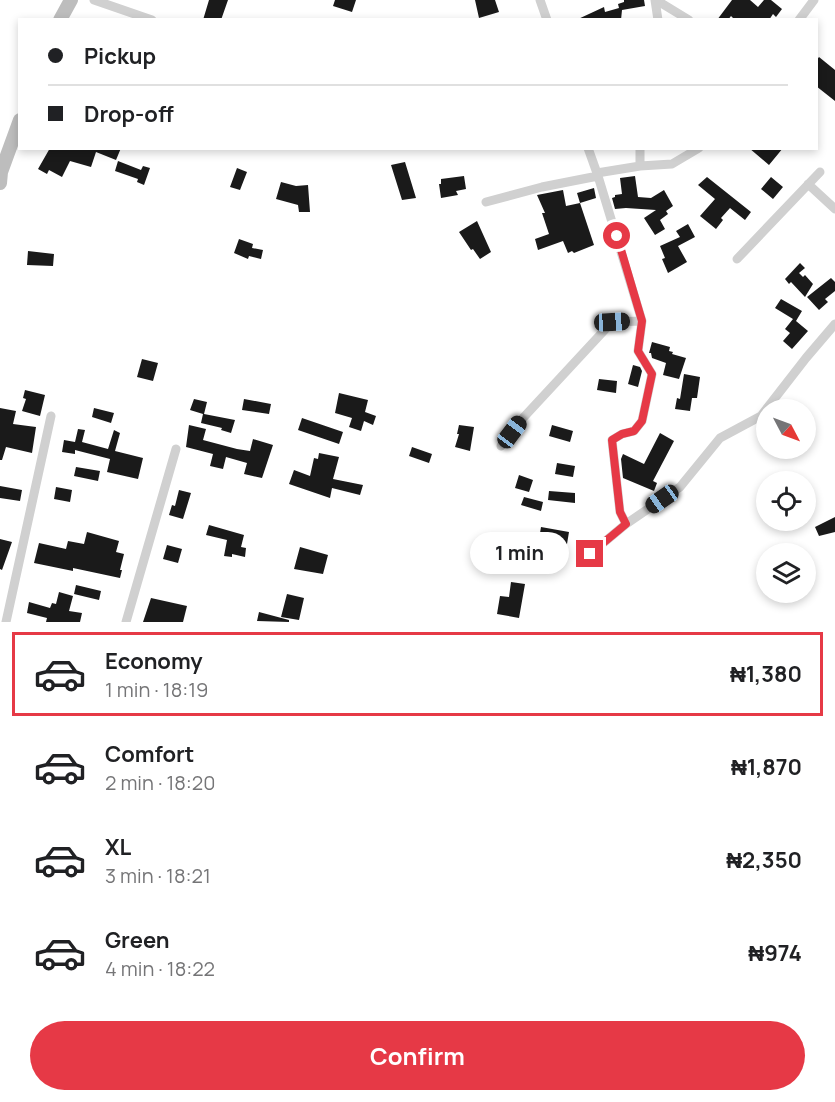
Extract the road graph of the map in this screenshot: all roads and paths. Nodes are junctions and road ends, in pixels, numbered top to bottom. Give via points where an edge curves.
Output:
1 (71, 0) edge
2 (94, 0) edge
3 (540, 0) edge
4 (656, 0) edge
5 (814, 0) edge
6 (61, 18) edge
7 (146, 18) edge
8 (546, 18) edge
9 (658, 18) edge
10 (686, 18) edge
11 (800, 18) edge
12 (18, 125) edge
13 (589, 150) edge
14 (640, 150) edge
15 (696, 150) edge
16 (640, 166) junction
17 (1, 168) edge
18 (820, 172) dead end
19 (597, 175) junction
20 (0, 183) edge
21 (808, 184) junction
22 (486, 202) dead end
23 (835, 209) edge
24 (737, 259) dead end
25 (642, 321) junction
26 (835, 324) edge
27 (51, 416) dead end
28 (501, 446) dead end
29 (176, 449) dead end
30 (626, 524) junction
31 (590, 554) dead end
32 (6, 622) edge
33 (126, 622) edge

1 - 6 street
2 - 7 street
3 - 8 street
4 - 9 street
4 - 10 street
5 - 11 street
12 - 17 street
13 - 19 street
14 - 16 street
15 - 16 street via 672,164
16 - 19 street
17 - 20 street
18 - 21 street
19 - 22 street
19 - 25 street
21 - 23 street
21 - 24 street
25 - 28 street via 612,322
25 - 30 street via 638,351 652,374 642,421 634,431 612,440 620,512
26 - 30 street via 761,416 720,438 680,487
27 - 32 street
29 - 33 street
30 - 31 street

